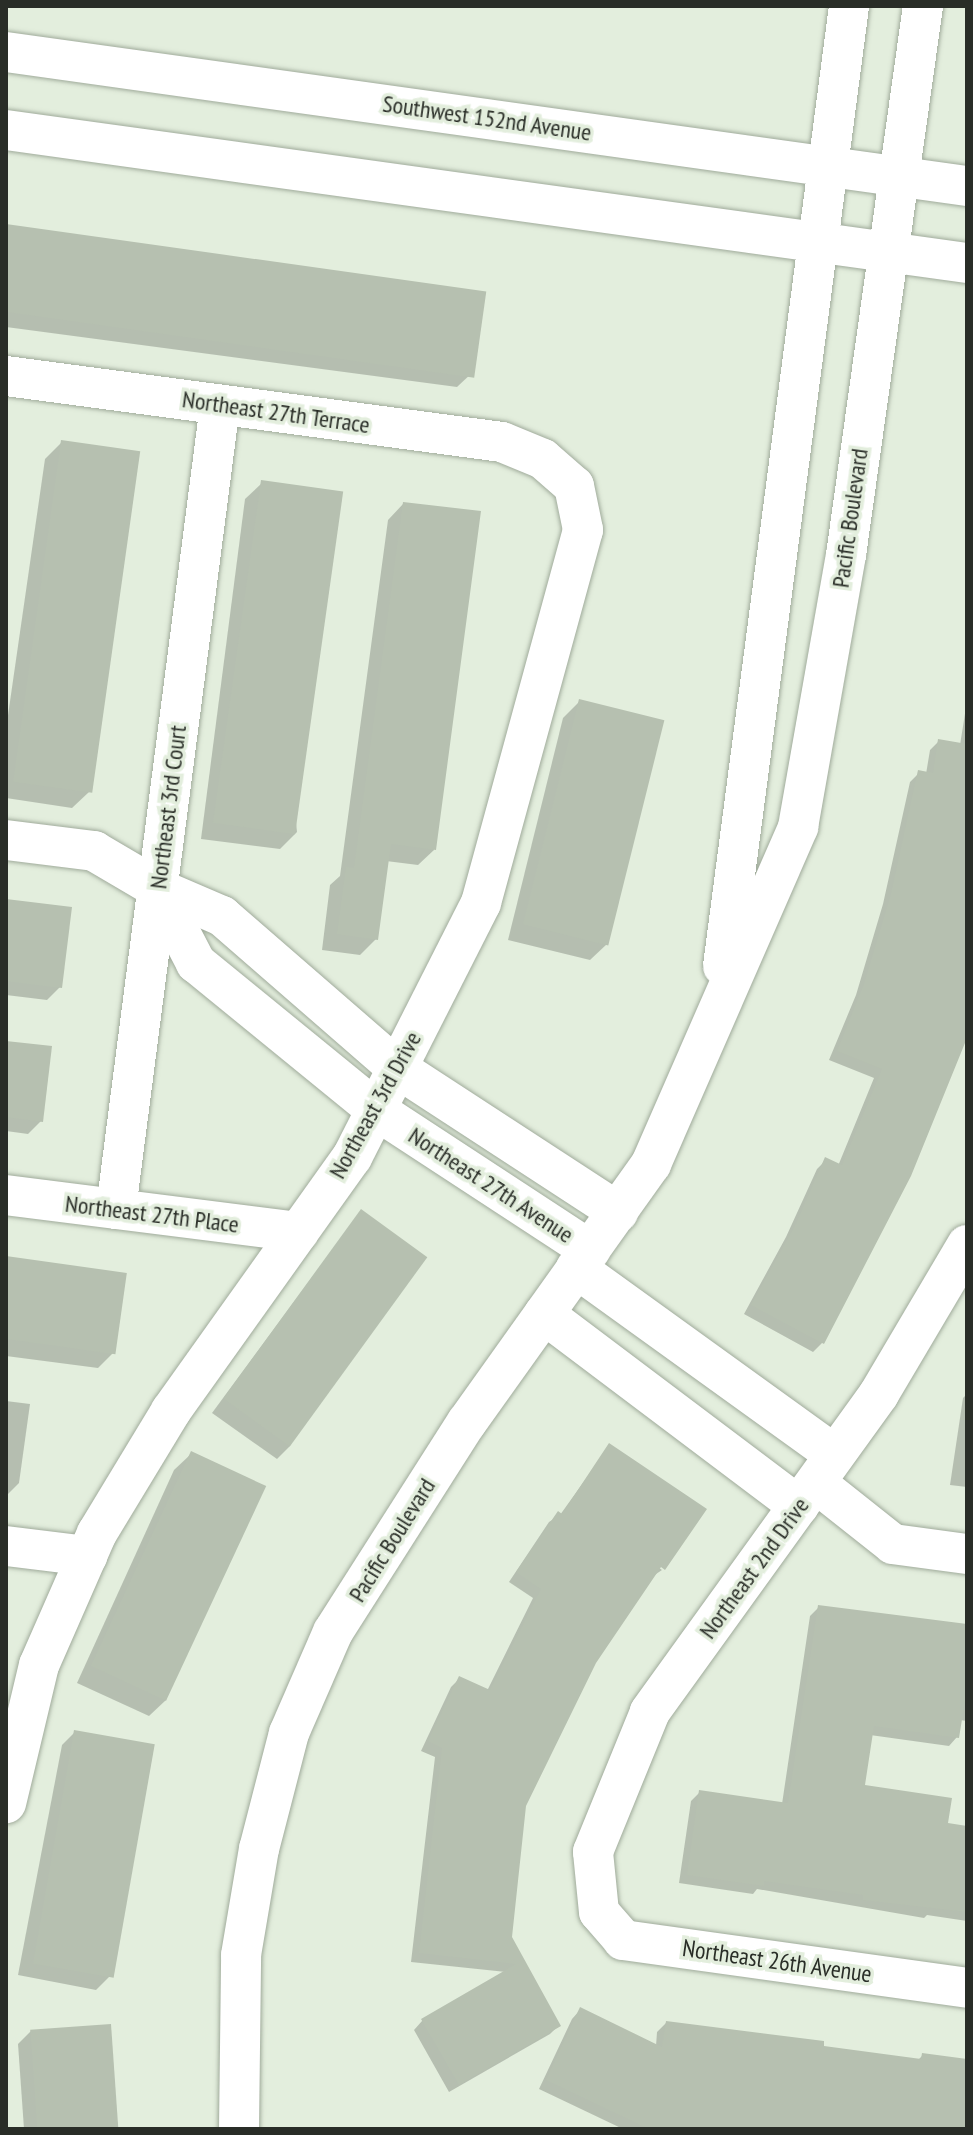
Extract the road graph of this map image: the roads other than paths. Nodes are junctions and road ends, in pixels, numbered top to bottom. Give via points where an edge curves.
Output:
1 (849, 6) edge
2 (923, 6) edge
3 (6, 52) edge
4 (6, 130) edge
5 (829, 165) junction
6 (900, 176) junction
7 (967, 186) edge
8 (817, 241) junction
9 (888, 252) junction
10 (967, 263) edge
11 (6, 376) edge
12 (220, 405) junction
13 (543, 459) joint
14 (6, 840) edge
15 (157, 888) junction
16 (717, 1013) junction
17 (397, 1068) junction
18 (376, 1110) junction
19 (6, 1195) edge
20 (116, 1209) junction
21 (618, 1212) junction
22 (299, 1232) junction
23 (967, 1245) edge
24 (583, 1259) junction
25 (544, 1314) junction
26 (817, 1481) junction
27 (6, 1546) edge
28 (967, 1554) edge
29 (87, 1556) junction
30 (6, 1803) edge
31 (599, 1912) joint
32 (967, 1988) edge
33 (239, 2129) edge

1 - 5 street, Pacific Boulevard
2 - 6 street, Pacific Boulevard
3 - 5 street, Southwest 152nd Avenue
4 - 8 street
5 - 6 street, Southwest 152nd Avenue
5 - 8 street, Pacific Boulevard
6 - 7 street, Southwest 152nd Avenue
6 - 9 street, Pacific Boulevard
8 - 9 street
8 - 16 street, Pacific Boulevard
9 - 10 street
9 - 16 street, Pacific Boulevard via 846,555 798,827
11 - 12 street, Northeast 27th Terrace
12 - 13 street, Northeast 27th Terrace via 502,442
12 - 15 street, Northeast 3rd Court
13 - 17 street, Northeast 3rd Drive via 574,486 583,530 481,903
14 - 15 street, Northeast 27th Avenue via 94,851
15 - 17 street, Northeast 27th Avenue via 222,916
15 - 18 street, Northeast 27th Avenue via 196,963
15 - 20 street, Northeast 3rd Court
16 - 21 street, Pacific Boulevard via 651,1164
17 - 18 street, Northeast 3rd Drive
17 - 21 street, Northeast 27th Avenue
18 - 22 street, Northeast 3rd Drive via 352,1157
18 - 24 street, Northeast 27th Avenue
19 - 20 street, Northeast 27th Place
20 - 22 street, Northeast 27th Place
21 - 24 street, Pacific Boulevard
22 - 29 street, Northeast 3rd Drive via 171,1411
23 - 26 street, Northeast 2nd Drive via 879,1394
24 - 25 street, Pacific Boulevard
24 - 26 street, Northeast 27th Avenue
25 - 26 street
25 - 33 street, Pacific Boulevard via 467,1422 333,1632 289,1733 259,1849 241,1955
26 - 28 street via 893,1544
26 - 31 street, Northeast 2nd Drive via 650,1712 593,1852
27 - 29 street
29 - 30 street, Northeast 3rd Drive via 39,1665
31 - 32 street, Northeast 26th Avenue via 623,1940

